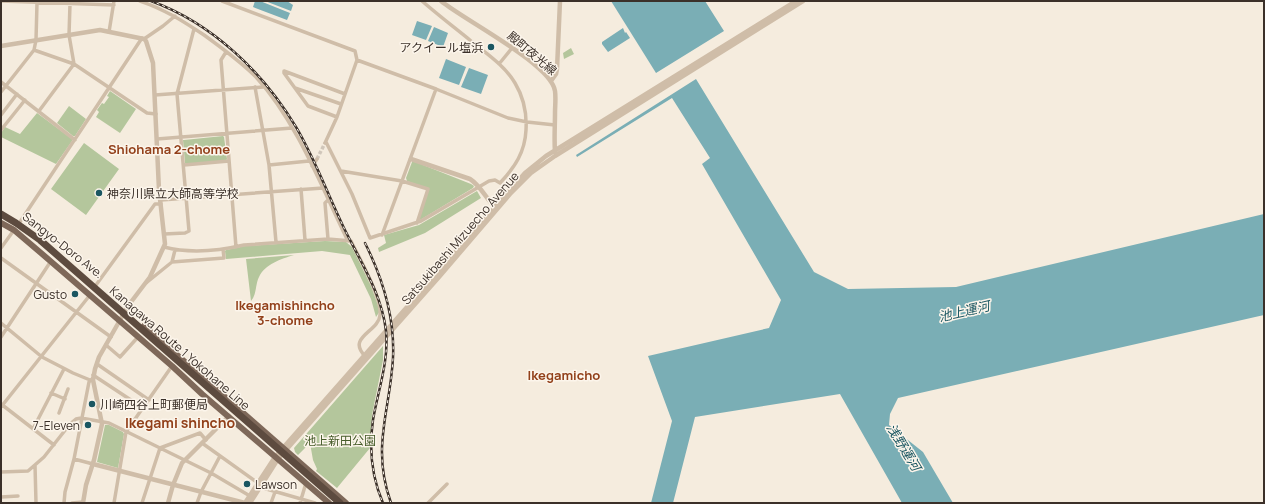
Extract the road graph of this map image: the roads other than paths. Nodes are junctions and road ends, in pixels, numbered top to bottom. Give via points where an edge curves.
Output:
1 (1, 1) edge
2 (140, 1) edge
3 (222, 1) edge
4 (422, 1) edge
5 (441, 1) edge
6 (560, 1) edge
7 (796, 1) edge
8 (803, 1) edge
9 (50, 2) edge
10 (37, 3) junction
11 (114, 3) edge
12 (70, 4) junction
13 (175, 16) junction
14 (194, 29) junction
15 (109, 32) junction
16 (69, 35) junction
17 (143, 38) junction
18 (36, 40) junction
19 (1, 46) edge
20 (512, 48) junction
21 (34, 50) junction
22 (226, 52) junction
23 (357, 60) junction
24 (74, 64) junction
25 (499, 64) junction
26 (552, 81) junction
27 (1, 82) edge
28 (6, 85) junction
29 (255, 87) junction
30 (264, 87) junction
31 (109, 88) junction
32 (295, 88) junction
33 (436, 89) junction
34 (223, 90) junction
35 (1, 92) edge
36 (18, 94) junction
37 (177, 94) junction
38 (345, 94) junction
39 (155, 95) junction
40 (25, 100) junction
41 (341, 104) junction
42 (3, 110) edge
43 (39, 111) junction
44 (156, 114) junction
45 (1, 115) edge
46 (337, 117) junction
47 (527, 122) junction
48 (555, 125) junction
49 (2, 128) edge
50 (292, 128) junction
51 (264, 130) junction
52 (226, 134) junction
53 (181, 138) junction
54 (157, 139) junction
55 (75, 140) junction
56 (555, 154) junction
57 (411, 158) junction
58 (317, 159) tunnel mouth
59 (229, 161) junction
60 (309, 162) junction
61 (184, 165) junction
62 (269, 165) junction
63 (312, 166) junction
64 (341, 171) junction
65 (402, 181) junction
66 (478, 186) junction
67 (323, 188) junction
68 (301, 189) junction
69 (272, 192) junction
70 (231, 196) junction
71 (186, 198) junction
72 (328, 200) junction
73 (161, 202) junction
74 (496, 208) junction
75 (1, 213) edge
76 (1, 219) edge
77 (1, 223) edge
78 (417, 223) junction
79 (18, 224) junction
80 (14, 230) junction
81 (164, 234) junction
82 (382, 235) junction
83 (328, 239) junction
84 (305, 240) junction
85 (348, 240) junction
86 (276, 242) junction
87 (164, 247) junction
88 (236, 247) junction
89 (1, 248) edge
90 (224, 249) junction
91 (175, 250) junction
92 (1, 258) edge
93 (51, 261) junction
94 (172, 262) junction
95 (36, 284) junction
96 (145, 284) junction
97 (96, 285) junction
98 (90, 295) junction
99 (126, 311) junction
100 (76, 313) junction
101 (120, 321) junction
102 (1, 323) edge
103 (7, 328) junction
104 (1, 337) edge
105 (110, 337) junction
106 (138, 337) junction
107 (106, 345) junction
108 (42, 357) junction
109 (366, 357) junction
110 (96, 364) junction
111 (172, 366) junction
112 (64, 369) junction
113 (92, 378) junction
114 (68, 389) dead end
115 (52, 393) junction
116 (65, 399) junction
117 (149, 400) junction
118 (2, 406) edge
119 (142, 408) junction
120 (66, 412) dead end
121 (229, 416) junction
122 (81, 418) junction
123 (102, 422) junction
124 (33, 429) junction
125 (126, 432) junction
126 (204, 441) junction
127 (54, 445) junction
128 (160, 448) junction
129 (284, 449) junction
130 (220, 456) junction
131 (276, 458) junction
132 (74, 459) junction
133 (185, 460) junction
134 (93, 464) junction
135 (35, 465) junction
136 (119, 471) junction
137 (1, 472) edge
138 (211, 473) junction
139 (150, 479) junction
140 (306, 483) junction
141 (173, 484) junction
142 (447, 484) dead end
143 (259, 485) junction
144 (201, 492) junction
145 (275, 492) junction
146 (18, 496) dead end
147 (250, 496) junction
148 (1, 497) edge
149 (10, 497) junction
150 (300, 501) edge
151 (10, 503) edge
152 (36, 503) edge
153 (64, 503) edge
154 (72, 503) edge
155 (83, 503) edge
156 (114, 503) edge
157 (142, 503) edge
158 (168, 503) edge
159 (197, 503) edge
160 (245, 503) edge
161 (250, 503) edge
162 (272, 503) edge
163 (315, 503) edge
164 (329, 503) edge
165 (334, 503) edge
166 (340, 503) edge
167 (346, 503) edge
168 (428, 503) edge

1 - 10 street
2 - 13 street
3 - 23 street via 355,51
4 - 25 street
5 - 20 street, 殿町夜光線
6 - 26 street via 557,69
7 - 56 street, Satsukibashi Mizuecho Avenue
8 - 56 street, Satsukibashi Mizuecho Avenue
9 - 10 street
9 - 12 street
10 - 18 street
11 - 12 street
11 - 15 street
12 - 16 street
13 - 14 street
13 - 17 street
14 - 22 street
14 - 37 street
15 - 16 street
15 - 17 street
16 - 18 street
16 - 24 street
17 - 31 street
17 - 39 street via 153,62
18 - 19 street
18 - 21 street
20 - 25 street
20 - 26 street, 殿町夜光線
21 - 24 street
21 - 28 street
22 - 30 street via 238,60
22 - 34 street via 221,60
23 - 33 street
23 - 38 street
24 - 31 street
24 - 43 street
25 - 47 street via 520,93
26 - 48 street, 殿町夜光線 via 555,91
27 - 28 street
28 - 35 street
28 - 36 street
29 - 30 street
29 - 34 street
29 - 51 street
30 - 50 street
31 - 44 street via 147,113
31 - 55 street
32 - 38 street via 284,72
32 - 41 street
32 - 46 street via 308,106
33 - 47 street via 508,118
33 - 57 street
34 - 37 street
34 - 52 street
36 - 40 street
36 - 42 street
37 - 39 street
37 - 53 street
38 - 41 street
39 - 44 street
40 - 43 street
40 - 49 street
41 - 46 street
42 - 45 street
43 - 55 street
44 - 54 street
46 - 64 street via 326,142
47 - 48 street
47 - 66 street via 524,147 511,171 500,183 495,180
48 - 56 street, 殿町夜光線
50 - 51 street
50 - 60 street
51 - 52 street
51 - 62 street
52 - 53 street
52 - 59 street
53 - 54 street
53 - 61 street
54 - 73 street
55 - 79 street
56 - 74 street, Satsukibashi Mizuecho Avenue via 538,161 528,170
57 - 65 street
57 - 66 street via 470,180
58 - 63 street
59 - 61 street
59 - 70 street
60 - 62 street
60 - 63 street
61 - 71 street
62 - 69 street
63 - 67 street
64 - 65 street
64 - 82 street via 370,238
65 - 78 street via 428,190
65 - 82 street
66 - 74 street
66 - 78 street
67 - 68 street
67 - 72 street
68 - 69 street
68 - 84 street
69 - 70 street
69 - 86 street
70 - 71 street
70 - 88 street
71 - 73 street
71 - 81 street via 189,231
72 - 83 street via 325,203
72 - 85 street
73 - 81 street
73 - 97 street via 154,204
74 - 109 street, Satsukibashi Mizuecho Avenue
74 - 109 street, Satsukibashi Mizuecho Avenue
75 - 79 main road, Sangyo-Doro Ave.
75 - 166 highway, Kanagawa Route 1 Yokohane Line, bridge via 40,240
76 - 165 highway, Kanagawa Route 1 Yokohane Line via 37,244
77 - 80 main road, Sangyo-Doro Ave.
78 - 82 street
79 - 80 street
79 - 97 main road, Sangyo-Doro Ave. via 42,240
80 - 89 street
80 - 93 main road, Sangyo-Doro Ave.
81 - 87 street
83 - 84 street
83 - 85 street
84 - 86 street
85 - 109 street via 351,241 373,287 380,309 379,322 361,339 360,348
86 - 88 street
87 - 91 street
87 - 96 street
88 - 90 street
90 - 91 street
90 - 94 street via 224,258
91 - 94 street
92 - 95 street
93 - 95 street
93 - 98 main road, Sangyo-Doro Ave.
94 - 96 street
95 - 100 street
95 - 103 street
96 - 99 street
97 - 99 main road, Sangyo-Doro Ave.
98 - 100 street
98 - 101 main road, Sangyo-Doro Ave.
99 - 101 street
99 - 129 main road, Sangyo-Doro Ave.
100 - 105 street
100 - 108 street
101 - 105 street
101 - 106 main road, Sangyo-Doro Ave.
102 - 103 street
103 - 104 street
103 - 108 street
105 - 107 street
106 - 107 street via 120,357
106 - 111 main road, Sangyo-Doro Ave.
107 - 110 street
108 - 112 street
108 - 118 street
109 - 129 street, Satsukibashi Mizuecho Avenue
110 - 113 street
110 - 117 street
111 - 117 street
111 - 121 main road, Sangyo-Doro Ave.
112 - 113 street
112 - 115 street
113 - 119 street
113 - 122 street
113 - 123 street
114 - 116 street
115 - 116 street
115 - 124 street
116 - 120 street via 60,411
117 - 119 street
118 - 124 street
119 - 125 street
121 - 126 street
121 - 131 main road, Sangyo-Doro Ave.
122 - 123 street
122 - 127 street via 70,424
122 - 132 street
123 - 125 street
123 - 134 street
124 - 127 street
125 - 128 street
125 - 136 street
126 - 128 street via 200,434
126 - 130 street
126 - 133 street
127 - 135 street
128 - 133 street
128 - 139 street
129 - 131 street, Satsukibashi Mizuecho Avenue
129 - 167 main road, Sangyo-Doro Ave.
130 - 138 street
130 - 143 street
131 - 140 main road, Sangyo-Doro Ave.
131 - 143 street, Satsukibashi Mizuecho Avenue
132 - 134 street
132 - 153 street
133 - 138 street
133 - 141 street
134 - 136 street
134 - 155 street
135 - 137 street via 26,472
135 - 152 street
136 - 139 street
136 - 156 street
138 - 144 street
138 - 147 street
139 - 141 street
139 - 157 street
140 - 150 street
140 - 164 main road, Sangyo-Doro Ave.
141 - 144 street
141 - 158 street
142 - 168 street
143 - 145 street
143 - 147 street, Satsukibashi Mizuecho Avenue
143 - 161 street, Satsukibashi Mizuecho Avenue
144 - 159 street
144 - 160 street
145 - 150 street
145 - 162 street
146 - 149 street
147 - 160 street, Satsukibashi Mizuecho Avenue
148 - 149 street
149 - 151 street
150 - 163 street
154 - 155 street

